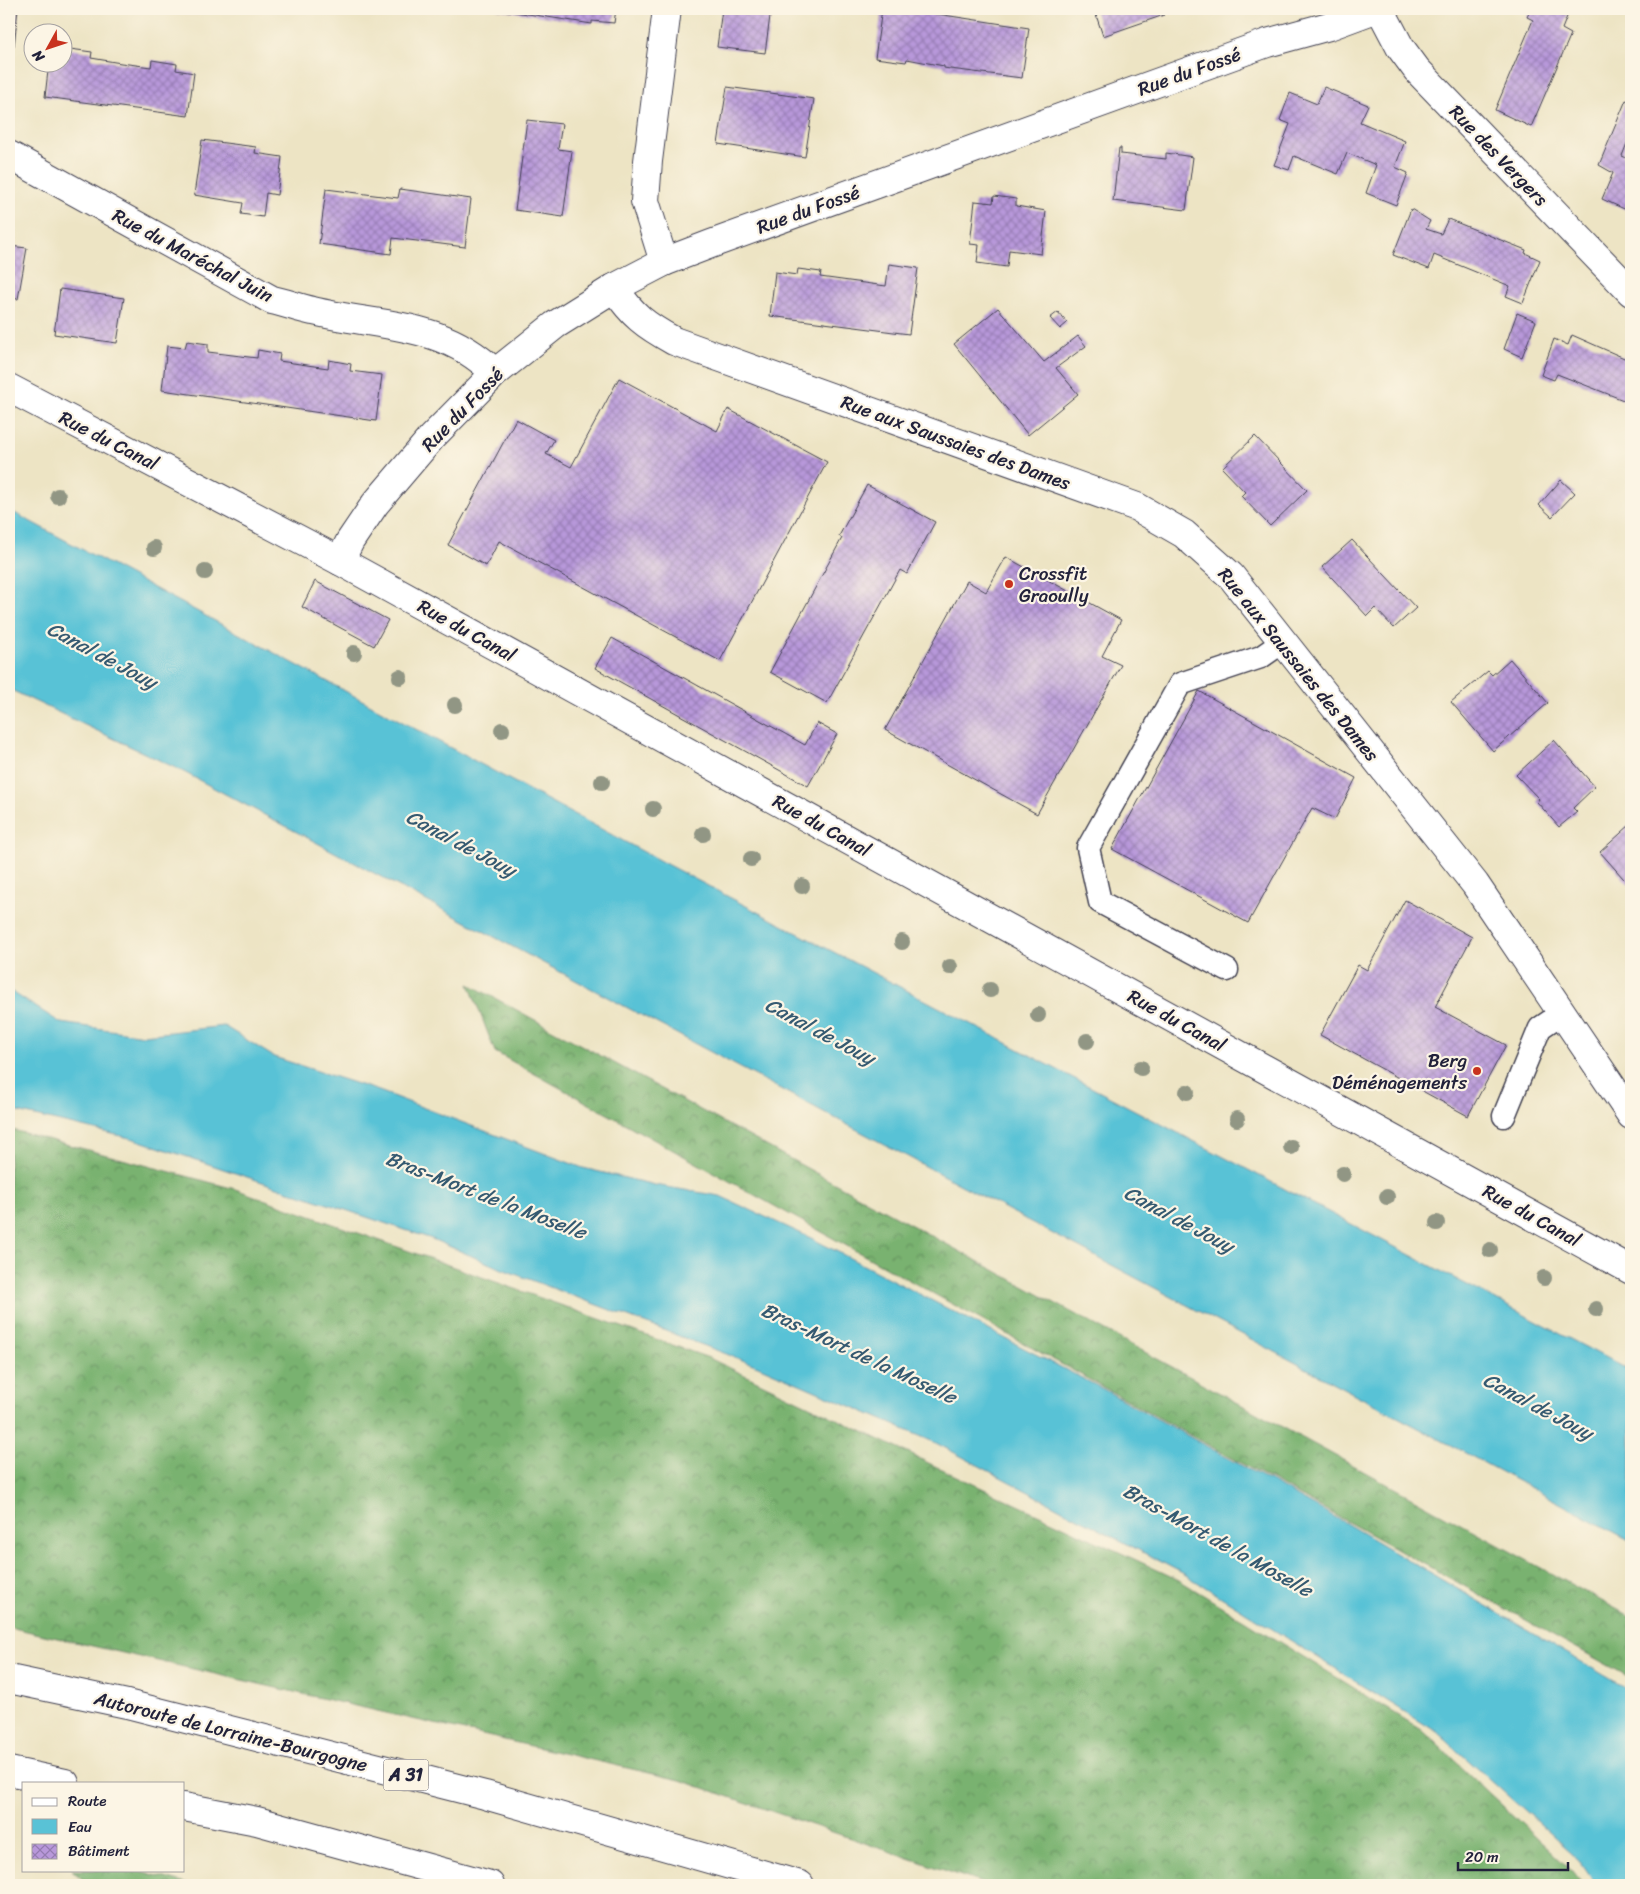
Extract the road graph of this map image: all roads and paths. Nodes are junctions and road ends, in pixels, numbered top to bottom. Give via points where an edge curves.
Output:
1 (667, 9) edge
2 (1375, 9) edge
3 (1380, 9) edge
4 (1326, 17) edge
5 (9, 155) edge
6 (664, 262) junction
7 (614, 288) junction
8 (1631, 292) edge
9 (495, 373) junction
10 (9, 388) edge
11 (340, 561) junction
12 (1284, 641) junction
13 (1226, 970) dead end
14 (1562, 1012) junction
15 (1631, 1115) edge
16 (1504, 1116) dead end
17 (1631, 1270) edge
18 (9, 1679) edge
19 (9, 1771) edge
20 (60, 1782) edge
21 (185, 1806) edge
22 (490, 1885) edge
23 (800, 1885) edge

1 - 6 main road via 645,201
2 - 4 main road, Rue du Fossé
3 - 8 main road, Rue des Vergers via 1400,47 1417,70
4 - 6 main road, Rue du Fossé via 1267,43
5 - 9 main road, Rue du Maréchal Juin via 272,300 440,336 480,358
6 - 7 main road, Rue du Fossé
7 - 9 main road, Rue du Fossé via 554,325
7 - 12 main road, Rue aux Saussaies des Dames via 640,320 674,341 1137,507 1184,534 1231,576
9 - 11 main road, Rue du Fossé via 432,437 375,504
10 - 11 main road, Rue du Canal
11 - 17 main road, Rue du Canal
12 - 13 lane via 1261,657 1180,684 1088,848 1100,902
12 - 14 main road, Rue aux Saussaies des Dames via 1475,884
14 - 15 main road, Rue aux Saussaies des Dames
14 - 16 lane via 1540,1028
18 - 23 main road, Autoroute de Lorraine-Bourgogne / A 31 via 127,1704 485,1795
19 - 20 main road
21 - 22 main road via 257,1821

